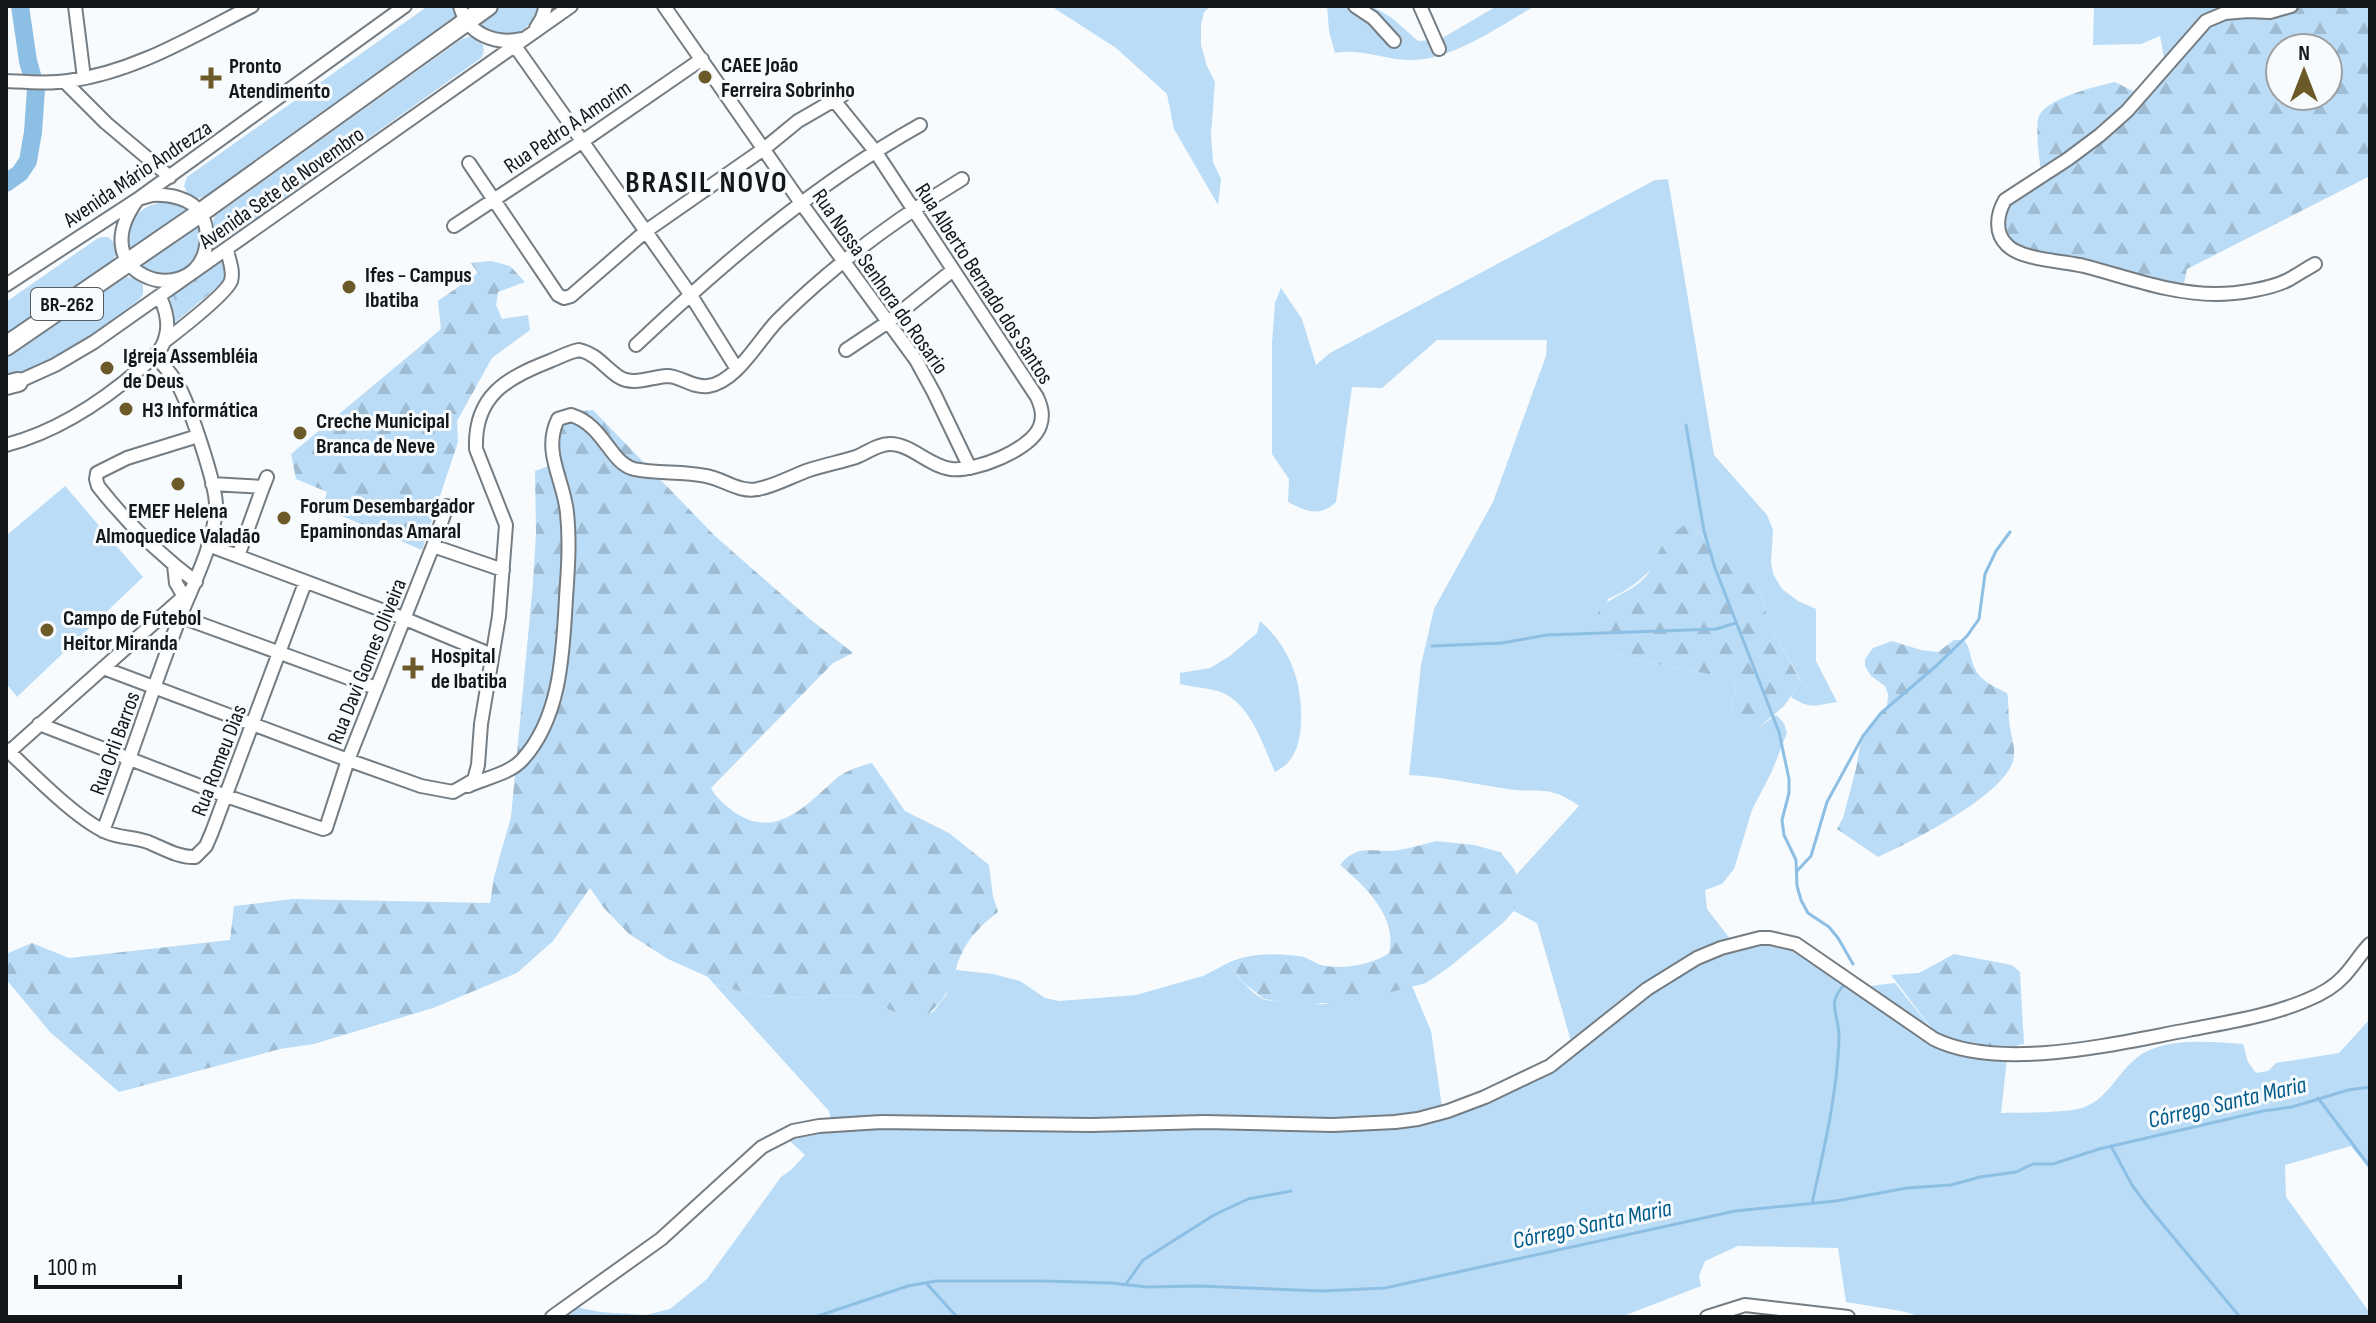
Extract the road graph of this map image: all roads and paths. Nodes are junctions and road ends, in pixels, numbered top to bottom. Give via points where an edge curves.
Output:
1 (75, 6) edge
2 (252, 6) edge
3 (405, 6) edge
4 (488, 6) edge
5 (546, 6) edge
6 (571, 6) edge
7 (664, 6) edge
8 (1355, 6) edge
9 (1420, 6) edge
10 (2291, 6) edge
11 (463, 14) edge
12 (528, 36) junction
13 (486, 37) junction
14 (1394, 41) dead end
15 (515, 46) junction
16 (1439, 49) dead end
17 (702, 59) junction
18 (489, 64) junction
19 (84, 78) junction
20 (6, 81) edge
21 (65, 82) junction
22 (920, 125) dead end
23 (583, 141) junction
24 (765, 148) junction
25 (875, 151) junction
26 (469, 163) dead end
27 (175, 173) junction
28 (962, 179) dead end
29 (176, 197) junction
30 (138, 199) junction
31 (495, 199) junction
32 (801, 203) junction
33 (914, 208) junction
34 (200, 213) junction
35 (454, 226) dead end
36 (93, 228) junction
37 (646, 231) junction
38 (120, 237) junction
39 (227, 250) junction
40 (844, 260) junction
41 (128, 263) junction
42 (2315, 264) dead end
43 (953, 270) junction
44 (190, 275) junction
45 (146, 277) junction
46 (6, 285) edge
47 (690, 294) junction
48 (152, 298) junction
49 (888, 322) junction
50 (165, 341) junction
51 (636, 345) dead end
52 (6, 346) edge
53 (846, 350) dead end
54 (155, 356) junction
55 (737, 369) junction
56 (10, 385) edge
57 (198, 436) junction
58 (6, 445) edge
59 (970, 468) junction
60 (212, 484) junction
61 (447, 506) dead end
62 (208, 545) junction
63 (433, 546) junction
64 (238, 556) junction
65 (174, 565) junction
66 (503, 570) junction
67 (305, 583) junction
68 (191, 588) junction
69 (167, 611) junction
70 (181, 617) junction
71 (403, 618) junction
72 (279, 653) junction
73 (492, 655) junction
74 (103, 668) junction
75 (156, 688) junction
76 (376, 688) junction
77 (253, 723) junction
78 (39, 724) junction
79 (8, 750) edge
80 (130, 760) junction
81 (348, 760) junction
82 (453, 792) junction
83 (226, 796) junction
84 (103, 831) junction
85 (2370, 944) edge
86 (552, 1317) edge
87 (1707, 1317) edge
88 (1848, 1317) edge

1 - 19 street
2 - 19 street via 153,56
3 - 27 street, Avenida Mário Andrezza
4 - 11 highway, BR-262
5 - 12 street
6 - 12 street, Avenida Sete de Novembro
7 - 17 street, Rua Nossa Senhora do Rosario
8 - 14 street
9 - 16 street
10 - 42 street via 2225,13 2206,21 2127,111 2068,159 2005,200 1997,222 2006,245 2015,251 2213,294 2286,281
11 - 13 street
11 - 34 highway, BR-262
12 - 13 street via 512,41
12 - 15 street, Avenida Sete de Novembro
13 - 18 street
15 - 18 street, Avenida Sete de Novembro
15 - 23 street
17 - 23 street, Rua Pedro A Amorim
17 - 24 street, Rua Nossa Senhora do Rosario
18 - 39 street, Avenida Sete de Novembro
19 - 21 street
20 - 21 street
21 - 27 street via 106,123
22 - 25 street
23 - 31 street, Rua Pedro A Amorim
23 - 37 street
24 - 25 street, Rua Alberto Bernado dos Santos via 838,97
24 - 32 street, Rua Nossa Senhora do Rosario
24 - 37 street
25 - 32 street
25 - 33 street, Rua Alberto Bernado dos Santos
26 - 31 street
27 - 29 street
27 - 30 street, Avenida Mário Andrezza
28 - 33 street
29 - 30 street
29 - 34 street
30 - 36 street, Avenida Mário Andrezza
30 - 38 street
31 - 35 street, Rua Pedro A Amorim
31 - 37 street via 564,298
32 - 40 street, Rua Nossa Senhora do Rosario
32 - 47 street
33 - 40 street
33 - 43 street, Rua Alberto Bernado dos Santos
34 - 41 highway, BR-262
34 - 44 street via 206,243
36 - 38 street
36 - 46 street, Avenida Mário Andrezza
37 - 47 street
38 - 41 street
39 - 44 street, Avenida Sete de Novembro
39 - 50 street via 230,283
40 - 49 street, Rua Nossa Senhora do Rosario
40 - 55 street via 776,322
41 - 45 street
41 - 52 highway, BR-262
43 - 49 street
43 - 59 street, Rua Alberto Bernado dos Santos via 1037,397 1042,416 1028,441 1001,458
44 - 45 street
44 - 48 street, Avenida Sete de Novembro
45 - 48 street
47 - 51 street
47 - 55 street
48 - 50 street via 166,312
48 - 56 street, Avenida Sete de Novembro via 76,353
49 - 53 street
49 - 59 street, Rua Nossa Senhora do Rosario via 923,371
50 - 54 street
54 - 57 street, Rua Orli Barros via 176,382
54 - 58 street via 95,403 43,432
55 - 66 street via 704,386 670,376 631,382 587,352 574,351 501,386 478,420 476,449 506,525
57 - 60 street, Rua Orli Barros
57 - 65 street via 97,473 98,486 117,510
59 - 82 street via 941,467 890,444 746,490 705,475 625,466 585,422 571,415 558,419 551,450 567,511 568,541 557,690 522,759
60 - 62 street, Rua Orli Barros via 217,503
60 - 64 street via 265,482
61 - 63 street, Rua Davi Gomes Oliveira
62 - 64 street
62 - 68 street, Rua Orli Barros
63 - 66 street
63 - 71 street, Rua Davi Gomes Oliveira
64 - 67 street
65 - 68 street
65 - 68 street via 176,583
66 - 73 street
67 - 71 street
67 - 72 street, Rua Romeu Dias
68 - 69 street
68 - 70 street, Rua Orli Barros
69 - 70 street
69 - 74 street
70 - 72 street
70 - 75 street, Rua Orli Barros
71 - 73 street
71 - 76 street, Rua Davi Gomes Oliveira
72 - 76 street
72 - 77 street, Rua Romeu Dias
73 - 82 street via 474,780
74 - 75 street
74 - 78 street
75 - 77 street
75 - 80 street, Rua Orli Barros
76 - 81 street, Rua Davi Gomes Oliveira
77 - 81 street
77 - 83 street, Rua Romeu Dias
78 - 79 street
78 - 80 street
79 - 84 street
80 - 83 street
80 - 84 street, Rua Orli Barros
81 - 82 street
81 - 83 street, Rua Davi Gomes Oliveira via 323,829
83 - 84 street, Rua Romeu Dias via 206,846 195,857
85 - 86 street via 2342,979 2281,1009 2090,1047 2003,1053 1964,1050 1934,1039 1796,944 1760,938 1721,948 1671,973 1550,1066 1485,1097 1418,1119 1333,1125 881,1122 793,1131 762,1147 661,1239
87 - 88 street via 1750,1305

